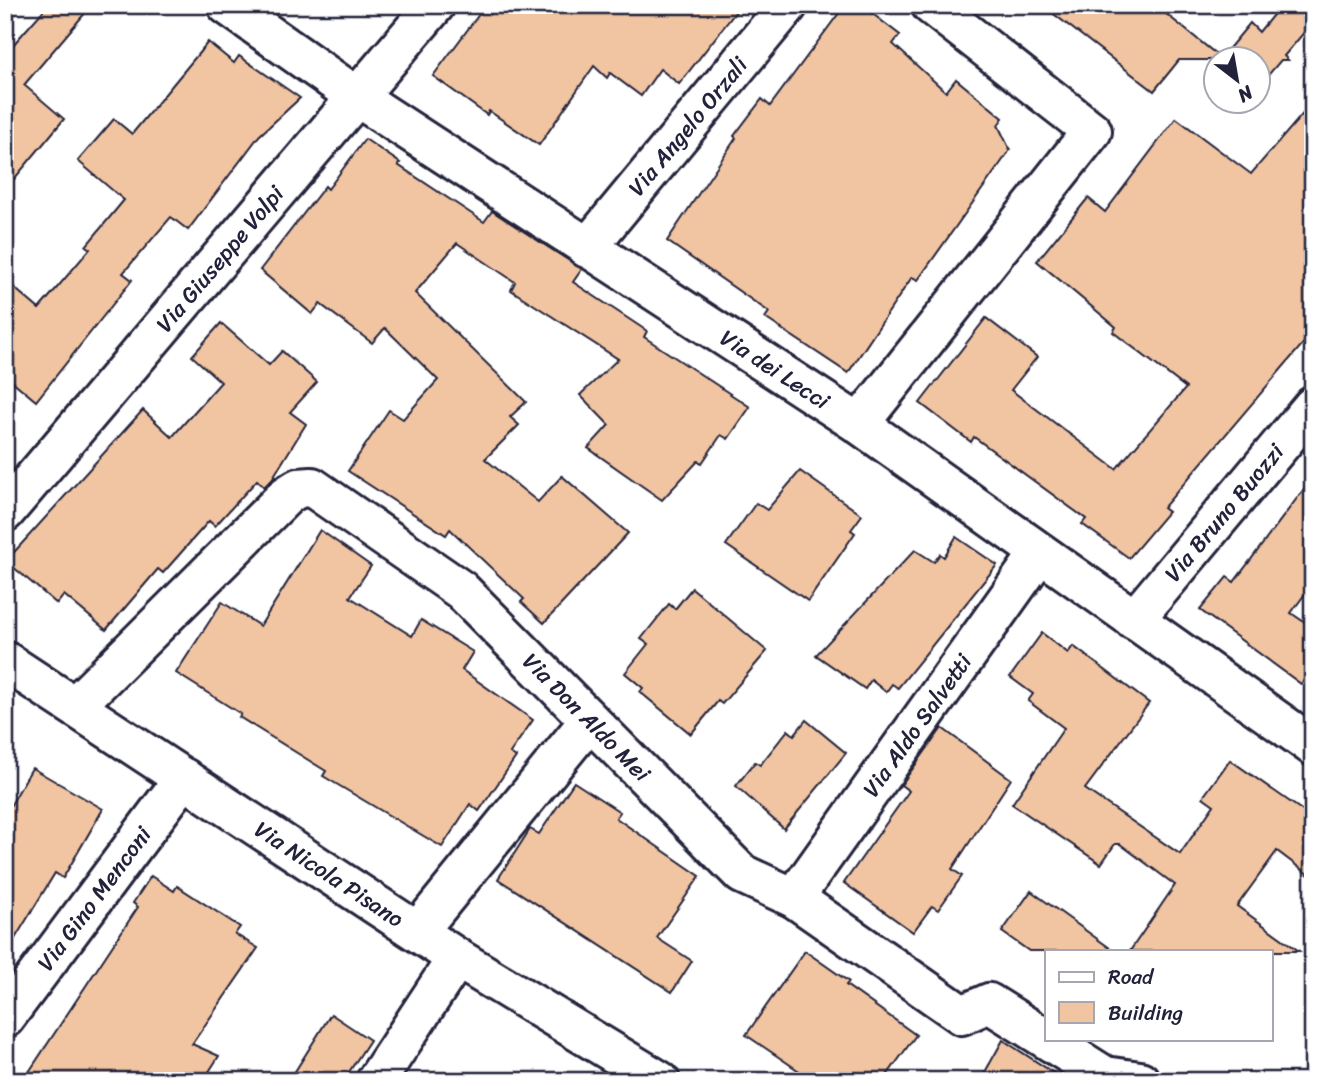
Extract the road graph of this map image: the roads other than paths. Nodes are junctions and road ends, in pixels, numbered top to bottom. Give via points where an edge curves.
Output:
1 (227, 5) edge
2 (435, 5) edge
3 (788, 5) edge
4 (931, 5) edge
5 (357, 97) junction
6 (587, 248) junction
7 (1313, 406) edge
8 (859, 424) junction
9 (5, 512) edge
10 (1039, 554) junction
11 (1134, 620) junction
12 (5, 661) edge
13 (75, 706) junction
14 (589, 721) junction
15 (1313, 746) edge
16 (184, 778) junction
17 (794, 898) junction
18 (418, 930) junction
19 (457, 958) junction
20 (5, 1018) edge
21 (1045, 1038) edge
22 (1048, 1040) edge
23 (376, 1081) edge
24 (660, 1081) edge
25 (1140, 1081) edge

1 - 5 street, Via dei Lecci
2 - 5 street, Via Giuseppe Volpi
3 - 6 street, Via Angelo Orzali
4 - 8 street via 1092,131
5 - 6 street, Via dei Lecci
5 - 9 street, Via Giuseppe Volpi
6 - 8 street, Via dei Lecci
7 - 11 street, Via Bruno Buozzi
8 - 10 street, Via dei Lecci
10 - 11 street, Via dei Lecci
10 - 17 street, Via Aldo Salvetti
11 - 15 street, Via dei Lecci
12 - 13 street, Via Nicola Pisano
13 - 14 street, Via Don Aldo Mei via 287,495 312,487 461,590
13 - 16 street, Via Nicola Pisano
14 - 17 street, Via Don Aldo Mei via 742,874
14 - 18 street
16 - 18 street, Via Nicola Pisano
16 - 20 street, Via Gino Menconi
17 - 21 street, Via Don Aldo Mei via 962,1015 989,1003
18 - 19 street, Via Nicola Pisano
19 - 23 street
19 - 24 street, Via Nicola Pisano
22 - 25 street, Via Don Aldo Mei via 1105,1076

